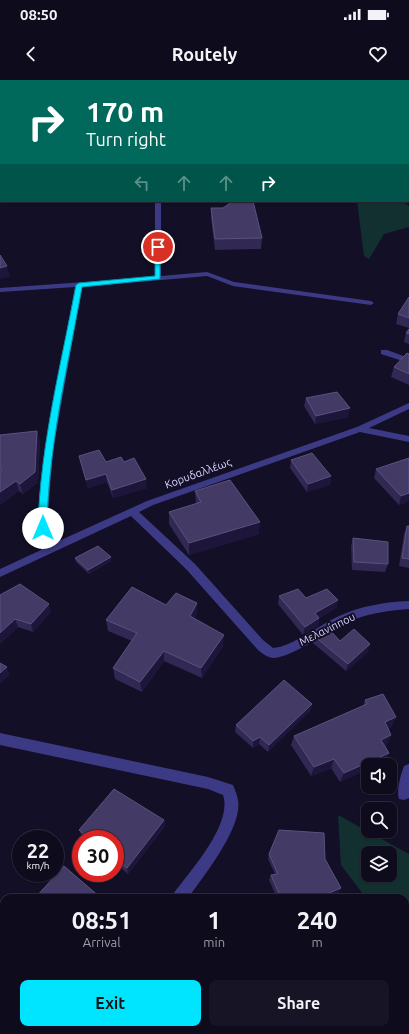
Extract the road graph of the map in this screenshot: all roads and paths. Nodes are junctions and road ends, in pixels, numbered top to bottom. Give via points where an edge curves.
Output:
1 (158, 202) edge
2 (158, 278) junction
3 (79, 285) junction
4 (0, 290) edge
5 (371, 303) dead end
6 (384, 352) dead end
7 (409, 361) edge
8 (409, 405) edge
9 (360, 429) junction
10 (409, 439) edge
11 (132, 511) junction
12 (46, 551) junction
13 (0, 573) edge
14 (409, 605) edge
15 (0, 739) edge
16 (409, 770) edge
17 (404, 794) dead end
18 (182, 894) edge

1 - 2 street
2 - 3 street
2 - 5 street via 207,274 233,284
3 - 4 street
3 - 12 street via 49,450 42,512
6 - 7 street
8 - 9 street, Κορυδαλλέως
9 - 10 street
9 - 11 street, Κορυδαλλέως
11 - 12 street, Κορυδαλλέως
11 - 14 street, Μελανίππου via 191,567 254,637 274,654 353,615 373,609
12 - 13 street, Κορυδαλλέως
15 - 18 street via 208,783 228,790 233,805 225,830
16 - 17 street

